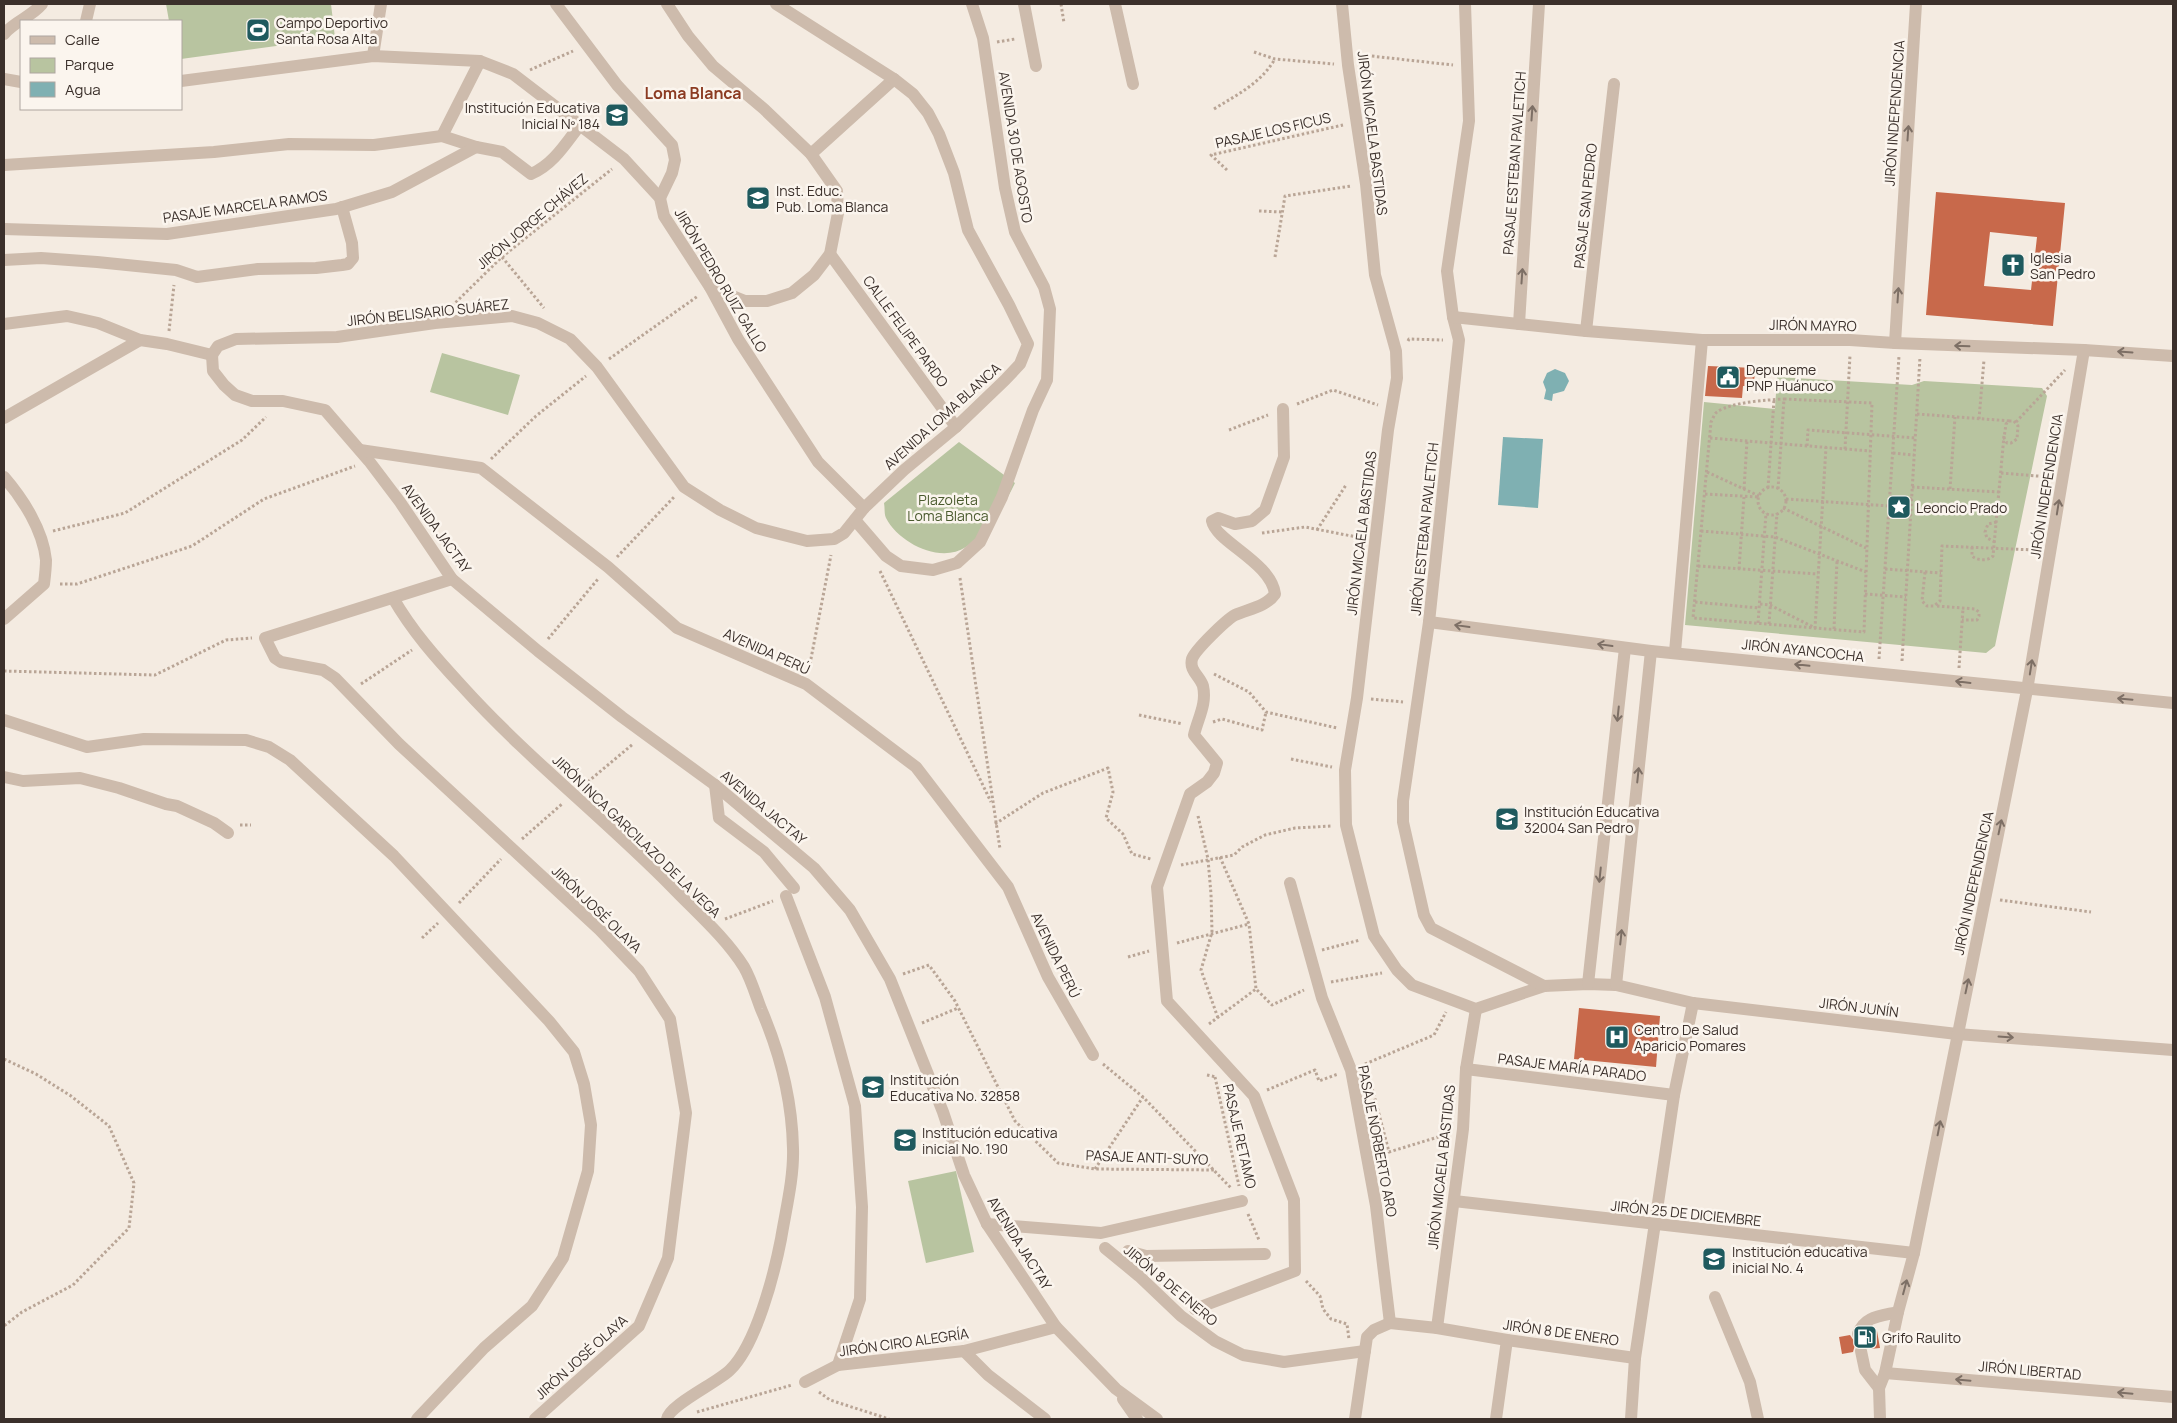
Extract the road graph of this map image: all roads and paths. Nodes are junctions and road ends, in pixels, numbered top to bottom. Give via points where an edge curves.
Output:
1 (42, 4) edge
2 (90, 4) edge
3 (381, 4) edge
4 (556, 4) edge
5 (667, 4) edge
6 (776, 4) edge
7 (972, 4) edge
8 (1024, 4) edge
9 (1061, 4) edge
10 (1115, 4) edge
11 (1342, 4) edge
12 (1465, 4) edge
13 (1539, 4) edge
14 (1916, 4) edge
15 (86, 20) edge
16 (1064, 23) dead end
17 (4, 34) edge
18 (1017, 39) dead end
19 (984, 44) junction
20 (586, 46) junction
21 (1254, 52) dead end
22 (373, 56) junction
23 (1275, 59) junction
24 (1347, 59) junction
25 (480, 61) junction
26 (1036, 66) dead end
27 (1467, 66) junction
28 (513, 74) junction
29 (4, 79) edge
30 (894, 79) junction
31 (182, 81) edge
32 (20, 82) edge
33 (1133, 84) dead end
34 (1614, 84) dead end
35 (1214, 109) dead end
36 (1357, 121) junction
37 (580, 125) junction
38 (442, 136) junction
39 (476, 147) junction
40 (811, 154) junction
41 (624, 159) junction
42 (4, 165) edge
43 (1227, 170) dead end
44 (1366, 184) junction
45 (660, 198) junction
46 (342, 207) junction
47 (1259, 210) dead end
48 (1282, 212) junction
49 (4, 229) edge
50 (830, 254) junction
51 (502, 257) junction
52 (1275, 257) dead end
53 (4, 260) edge
54 (710, 287) junction
55 (545, 309) dead end
56 (1453, 317) junction
57 (435, 323) junction
58 (4, 324) edge
59 (1519, 324) junction
60 (1586, 331) junction
61 (140, 340) junction
62 (1458, 340) junction
63 (1702, 340) junction
64 (1850, 340) junction
65 (1897, 343) junction
66 (1921, 344) junction
67 (1407, 345) dead end
68 (1985, 346) junction
69 (2084, 350) junction
70 (212, 355) junction
71 (2173, 356) edge
72 (1784, 399) junction
73 (1774, 400) junction
74 (283, 401) junction
75 (1847, 402) junction
76 (1283, 409) junction
77 (1392, 410) junction
78 (1917, 414) junction
79 (1955, 417) junction
80 (4, 418) edge
81 (1979, 419) junction
82 (2011, 421) junction
83 (2016, 422) junction
84 (956, 427) junction
85 (1229, 430) dead end
86 (1846, 433) junction
87 (1871, 435) junction
88 (1894, 436) junction
89 (2004, 436) junction
90 (1710, 438) junction
91 (1916, 438) junction
92 (1746, 441) junction
93 (1771, 443) junction
94 (1781, 444) junction
95 (1807, 446) junction
96 (1826, 447) junction
97 (1845, 449) junction
98 (360, 450) junction
99 (1870, 451) junction
100 (1892, 453) junction
101 (1914, 455) junction
102 (369, 461) junction
103 (1707, 472) junction
104 (2001, 473) junction
105 (4, 477) edge
106 (2062, 478) junction
107 (1346, 485) dead end
108 (1912, 486) junction
109 (684, 487) junction
110 (1768, 488) junction
111 (1744, 489) junction
112 (1778, 489) junction
113 (1950, 489) junction
114 (1999, 492) junction
115 (1705, 494) junction
116 (1744, 497) junction
117 (1759, 497) junction
118 (1890, 497) junction
119 (1786, 499) junction
120 (1912, 499) junction
121 (1823, 502) junction
122 (1868, 504) junction
123 (1889, 506) junction
124 (864, 508) junction
125 (1784, 508) junction
126 (1766, 513) junction
127 (1777, 513) junction
128 (1888, 515) junction
129 (1910, 516) junction
130 (855, 520) junction
131 (1997, 522) junction
132 (1821, 526) junction
133 (1317, 530) junction
134 (1701, 532) junction
135 (40, 534) junction
136 (1252, 534) dead end
137 (1741, 534) junction
138 (1764, 536) junction
139 (1775, 537) junction
140 (834, 539) junction
141 (1375, 541) junction
142 (1995, 542) junction
143 (1972, 547) junction
144 (1866, 548) junction
145 (1995, 548) junction
146 (2051, 550) junction
147 (1820, 554) junction
148 (1837, 562) junction
149 (957, 563) junction
150 (877, 564) dead end
151 (1698, 566) junction
152 (608, 567) junction
153 (1739, 569) junction
154 (1885, 569) junction
155 (1762, 571) junction
156 (1773, 571) junction
157 (1907, 571) junction
158 (1866, 572) junction
159 (1925, 572) junction
160 (1941, 573) junction
161 (1818, 574) junction
162 (452, 579) junction
163 (44, 584) junction
164 (1865, 594) junction
165 (1883, 595) junction
166 (1906, 596) junction
167 (393, 598) junction
168 (1695, 602) junction
169 (1770, 605) junction
170 (1760, 606) junction
171 (1936, 606) junction
172 (1963, 608) junction
173 (4, 619) edge
174 (1962, 620) junction
175 (1429, 622) junction
176 (1758, 623) junction
177 (1769, 624) junction
178 (1815, 628) junction
179 (1834, 630) junction
180 (265, 638) junction
181 (423, 643) junction
182 (1625, 648) junction
183 (538, 651) junction
184 (1651, 651) junction
185 (1675, 652) junction
186 (1191, 662) junction
187 (4, 671) edge
188 (1879, 672) junction
189 (1902, 675) junction
190 (1958, 681) junction
191 (806, 684) junction
192 (2028, 690) junction
193 (349, 692) junction
194 (1357, 698) junction
195 (1418, 703) junction
196 (2173, 704) edge
197 (4, 720) edge
198 (1352, 731) junction
199 (1291, 759) dead end
200 (1345, 770) junction
201 (4, 777) edge
202 (715, 785) junction
203 (992, 805) junction
204 (1197, 810) dead end
205 (995, 824) junction
206 (1346, 825) junction
207 (228, 833) dead end
208 (512, 848) junction
209 (1000, 851) dead end
210 (1220, 857) junction
211 (1208, 860) junction
212 (1164, 869) junction
213 (1290, 883) dead end
214 (790, 892) junction
215 (1985, 898) junction
216 (2091, 912) dead end
217 (448, 914) junction
218 (1249, 924) junction
219 (709, 925) junction
220 (1212, 932) junction
221 (1374, 936) junction
222 (422, 938) dead end
223 (1162, 947) junction
224 (1310, 954) junction
225 (1128, 957) dead end
226 (1397, 970) junction
227 (890, 979) junction
228 (1318, 984) junction
229 (1588, 984) junction
230 (1616, 985) junction
231 (1544, 986) junction
232 (1256, 989) junction
233 (1693, 1003) junction
234 (958, 1008) junction
235 (1476, 1009) junction
236 (1218, 1018) junction
237 (910, 1029) junction
238 (1197, 1034) junction
239 (1957, 1034) junction
240 (2173, 1050) edge
241 (1093, 1056) dead end
242 (4, 1059) edge
243 (1366, 1064) dead end
244 (1466, 1069) junction
245 (1368, 1073) dead end
246 (1215, 1076) dead end
247 (1370, 1082) dead end
248 (1674, 1095) junction
249 (1143, 1097) dead end
250 (1463, 1129) junction
251 (1095, 1169) junction
252 (1216, 1170) dead end
253 (1242, 1201) joint
254 (1454, 1201) junction
255 (987, 1224) junction
256 (1654, 1224) junction
257 (1105, 1248) dead end
258 (1128, 1251) dead end
259 (1914, 1253) junction
260 (1265, 1254) dead end
261 (1715, 1297) dead end
262 (1195, 1309) dead end
263 (1898, 1312) junction
264 (1390, 1323) junction
265 (4, 1326) edge
266 (1056, 1327) junction
267 (1437, 1328) junction
268 (1858, 1334) dead end
269 (1507, 1340) junction
270 (964, 1351) junction
271 (1365, 1351) junction
272 (1861, 1351) dead end
273 (1635, 1358) junction
274 (838, 1365) junction
275 (1885, 1373) junction
276 (805, 1382) junction
277 (1879, 1388) junction
278 (1116, 1389) junction
279 (2173, 1397) edge
280 (691, 1414) dead end
281 (417, 1419) edge
282 (535, 1419) edge
283 (667, 1419) edge
284 (889, 1419) edge
285 (1045, 1419) edge
286 (1137, 1419) edge
287 (1157, 1419) edge
288 (1355, 1419) edge
289 (1496, 1419) edge
290 (1631, 1419) edge
291 (1758, 1419) edge
292 (1880, 1419) edge

1 - 17 street via 12,24
2 - 15 street
3 - 22 street
4 - 20 street
5 - 40 street via 713,66
6 - 30 street, AVENIDA LOMA BLANCA
7 - 19 street, AVENIDA 30 DE AGOSTO
8 - 26 street
9 - 16 path
10 - 33 street
11 - 24 street, JIRÓN MICAELA BASTIDAS
12 - 27 street, JIRÓN ESTEBAN PAVLETICH
59 -> 13 street, PASAJE ESTEBAN PAVLETICH
65 -> 14 street, JIRÓN INDEPENDENCIA
18 - 19 path
19 - 149 street, AVENIDA 30 DE AGOSTO via 1005,188 1015,232 1044,287 1050,309 1050,330 1047,380 1002,497 980,542
20 - 28 path
20 - 45 street via 672,145 675,160
21 - 23 path
22 - 25 street, JIRÓN PEDRO RUIZ GALLO
22 - 31 street, JIRÓN PEDRO RUIZ GALLO
23 - 24 path
23 - 35 path via 1266,74
24 - 27 path
24 - 36 street, JIRÓN MICAELA BASTIDAS
25 - 28 street, JIRÓN PEDRO RUIZ GALLO
25 - 38 street
27 - 56 street, JIRÓN ESTEBAN PAVLETICH via 1469,122 1447,271
28 - 37 street, JIRÓN PEDRO RUIZ GALLO
29 - 32 street
30 - 40 street
30 - 84 street, AVENIDA LOMA BLANCA via 913,94 939,134 954,173 968,230 1028,344 1020,364
34 - 60 street, PASAJE SAN PEDRO
36 - 43 path, PASAJE LOS FICUS via 1211,155
36 - 44 street, JIRÓN MICAELA BASTIDAS
37 - 39 street via 554,158 531,174 502,152
37 - 41 street, JIRÓN PEDRO RUIZ GALLO
38 - 39 street
38 - 42 street via 374,145 289,144
39 - 46 street, PASAJE MARCELA RAMOS via 392,192
40 - 50 street via 837,191 838,213
41 - 45 street, JIRÓN PEDRO RUIZ GALLO
41 - 51 path, JIRÓN JORGE CHÁVEZ
44 - 48 path via 1285,196
44 - 77 street, JIRÓN MICAELA BASTIDAS via 1375,274 1396,351 1397,378
45 - 54 street, JIRÓN PEDRO RUIZ GALLO via 664,216
46 - 49 street, PASAJE MARCELA RAMOS via 167,234
46 - 53 street via 353,258 342,265 258,269 197,277 176,270 97,262 41,258
47 - 48 path
48 - 52 path
50 - 54 street via 814,275 792,293 767,302 745,302
50 - 84 street, CALLE FELIPE PARDO
51 - 55 path
51 - 57 path, JIRÓN JORGE CHÁVEZ
54 - 124 street, JIRÓN PEDRO RUIZ GALLO via 738,339 818,462
56 - 59 street, JIRÓN MAYRO
56 - 62 street, JIRÓN ESTEBAN PAVLETICH
57 - 70 street, JIRÓN BELISARIO SUÁREZ via 337,337 236,339 218,346
57 - 109 street, JIRÓN BELISARIO SUÁREZ via 512,316 538,323 570,339 597,367
58 - 61 street via 67,316 98,323
59 - 60 street, JIRÓN MAYRO
60 - 63 street, JIRÓN MAYRO
61 - 70 street
61 - 80 street
62 - 67 path via 1409,339
62 - 175 street, JIRÓN ESTEBAN PAVLETICH
63 - 64 street, JIRÓN MAYRO
63 - 185 street
64 - 65 street, JIRÓN MAYRO
64 - 75 path
65 - 66 street, JIRÓN MAYRO
65 - 88 path
68 -> 66 street, JIRÓN MAYRO
66 - 78 path
68 - 69 street, JIRÓN MAYRO
68 - 81 path
71 -> 69 street, JIRÓN MAYRO
69 - 83 path
69 - 106 street, JIRÓN INDEPENDENCIA
70 - 74 street, AVENIDA JACTAY via 213,371 235,395 252,401
72 - 73 path
72 - 75 path
72 - 94 path
73 - 90 path via 1741,404 1716,413 1711,422
73 - 93 path
74 - 98 street, AVENIDA JACTAY via 325,410
74 - 135 path via 242,440 125,514
75 - 86 path
75 - 87 path via 1872,403
76 - 77 path via 1334,390
76 - 85 path
76 - 186 street via 1284,457 1265,510 1252,521 1234,524 1218,518 1212,521 1260,568 1271,582 1275,594 1270,601 1233,616 1194,654
77 - 141 street, JIRÓN MICAELA BASTIDAS
78 - 79 path
78 - 91 path
79 - 81 path
79 - 113 path
81 - 82 path
82 - 83 path
82 - 89 path via 2006,424
83 - 89 path via 2015,441 2007,443
84 - 124 street, AVENIDA LOMA BLANCA
86 - 87 path
86 - 95 path via 1808,430
86 - 97 path
87 - 88 path
87 - 99 path
88 - 91 path
88 - 100 path
89 - 104 path
90 - 92 path
90 - 103 path
91 - 101 path
92 - 93 path
92 - 111 path
93 - 94 path
93 - 110 path
94 - 95 path
94 - 112 path
95 - 96 path
96 - 97 path
96 - 121 path
97 - 99 path
98 - 102 street, AVENIDA JACTAY
98 - 152 street, AVENIDA PERÚ via 481,468
99 - 122 path
100 - 101 path
100 - 118 path
101 - 108 path
102 - 162 street, AVENIDA JACTAY
102 - 163 path via 264,499 192,546 77,584
103 - 111 path
103 - 115 path
104 - 106 path
104 - 114 path
105 - 135 street via 17,492
146 -> 106 street, JIRÓN INDEPENDENCIA
107 - 133 path
108 - 113 path
108 - 120 path
109 - 140 street, JIRÓN BELISARIO SUÁREZ via 756,528 808,541
109 - 152 path
110 - 112 path
110 - 117 path
111 - 117 path
112 - 119 path
113 - 114 path
114 - 131 path
115 - 116 path
115 - 134 path
116 - 117 path
116 - 137 path
117 - 126 path via 1760,508
118 - 120 path
118 - 123 path
119 - 121 path
119 - 125 path
120 - 129 path
121 - 122 path
121 - 132 path
122 - 123 path
122 - 144 path
123 - 128 path
124 - 130 street, AVENIDA LOMA BLANCA
125 - 127 path
125 - 132 path
126 - 127 path
126 - 138 path
127 - 139 path
128 - 129 path
128 - 154 path
129 - 157 path
130 - 140 street
130 - 149 street, AVENIDA 30 DE AGOSTO via 886,556 901,566 933,570
131 - 142 path
131 - 142 path via 1988,524 1985,532 1987,538
132 - 144 path
132 - 147 path
133 - 136 path via 1305,526
133 - 141 path
134 - 137 path
134 - 151 path
135 - 163 street via 46,560
137 - 138 path
137 - 153 path
138 - 139 path
138 - 155 path
139 - 147 path
139 - 156 path
140 - 191 path
141 - 194 street, JIRÓN MICAELA BASTIDAS
142 - 145 path
143 - 145 path
143 - 145 path via 1973,557 1988,559 1994,556
143 - 160 path via 1942,546
144 - 158 path
145 - 146 path
192 -> 146 street, JIRÓN INDEPENDENCIA
147 - 148 path
147 - 161 path
148 - 158 path
148 - 179 path
149 - 203 path
150 - 203 path
151 - 153 path
151 - 168 path
152 - 183 path
152 - 191 street, AVENIDA PERÚ via 677,628
153 - 155 path
154 - 157 path
154 - 165 path
155 - 156 path
155 - 170 path
156 - 161 path
156 - 169 path
157 - 159 path
157 - 166 path
158 - 164 path
159 - 160 path
159 - 171 path via 1922,601 1927,606
160 - 171 path via 1940,601
161 - 178 path
162 - 167 street
162 - 183 street, AVENIDA JACTAY
163 - 173 street
164 - 165 path
164 - 179 path via 1864,632
165 - 166 path
165 - 188 path
166 - 189 path
167 - 180 street
167 - 181 street, JIRÓN INCA GARCILAZO DE LA VEGA
168 - 170 path
168 - 176 path via 1693,618
169 - 170 path
169 - 177 path
169 - 178 path
170 - 176 path
171 - 172 path
172 - 174 path
172 - 174 path via 1978,610 1979,616 1974,621
174 - 190 path
182 -> 175 street, JIRÓN AYANCOCHA
175 - 195 street, JIRÓN ESTEBAN PAVLETICH
176 - 177 path
177 - 178 path
178 - 179 path
180 - 187 path via 226,640 155,675
180 - 193 street, JIRÓN JOSÉ OLAYA via 275,658 281,662 323,670
181 - 193 path
181 - 219 street, JIRÓN INCA GARCILAZO DE LA VEGA via 483,709
182 - 184 street, JIRÓN AYANCOCHA
182 -> 229 street
183 - 202 street, AVENIDA JACTAY
184 - 185 street, JIRÓN AYANCOCHA
230 -> 184 street
188 -> 185 street, JIRÓN AYANCOCHA
186 - 198 path via 1249,692 1266,712
186 - 212 street via 1193,672 1202,684 1205,701 1194,735 1217,763 1207,782 1190,794
188 - 189 street, JIRÓN AYANCOCHA
189 - 190 street, JIRÓN AYANCOCHA
192 -> 190 street, JIRÓN AYANCOCHA
191 - 241 street, AVENIDA PERÚ via 916,767 1008,887 1048,977
196 -> 192 street, JIRÓN AYANCOCHA
215 -> 192 street, JIRÓN INDEPENDENCIA
193 - 208 street, JIRÓN JOSÉ OLAYA via 399,744
194 - 195 path
194 - 198 street, JIRÓN MICAELA BASTIDAS
195 - 231 street, JIRÓN ESTEBAN PAVLETICH via 1403,801 1403,822 1424,915 1431,928
197 - 217 street via 87,747 144,739 246,740 269,747 290,760 394,856
198 - 200 street, JIRÓN MICAELA BASTIDAS
199 - 200 path
200 - 206 street, JIRÓN MICAELA BASTIDAS
201 - 207 street via 23,780 80,778 177,806
202 - 214 street via 720,818 764,852
202 - 227 street, AVENIDA JACTAY via 814,868 850,910
203 - 205 path
204 - 211 path
205 - 209 path
205 - 212 path via 1043,793 1108,768 1113,792 1106,818 1123,834 1132,854 1150,857
206 - 210 path via 1295,828 1265,835 1234,855
206 - 221 street, JIRÓN MICAELA BASTIDAS
208 - 217 path
208 - 282 street, JIRÓN JOSÉ OLAYA via 639,971 670,1019 686,1113 668,1258 639,1326
210 - 211 path
210 - 218 path
211 - 212 path
211 - 220 path
212 - 223 street via 1157,887
213 - 224 street, PASAJE NORBERTO ARO
214 - 219 path
214 - 274 street via 825,998 855,1106 862,1207 860,1299
215 - 216 path
239 -> 215 street, JIRÓN INDEPENDENCIA
217 - 222 path
217 - 281 street via 550,1021 574,1052 591,1125 588,1171 563,1258 532,1306 484,1348
218 - 220 path
218 - 232 path
219 - 283 street, JIRÓN INCA GARCILAZO DE LA VEGA via 744,968 766,1019 782,1064 794,1149 780,1242 752,1340 731,1370 674,1407
220 - 223 path
220 - 236 path via 1201,970
221 - 224 path
221 - 226 street, JIRÓN MICAELA BASTIDAS
223 - 225 path
223 - 238 street via 1167,1002
224 - 228 street, PASAJE NORBERTO ARO
226 - 228 path
226 - 235 street, JIRÓN MICAELA BASTIDAS via 1412,985
227 - 234 path, PASAJE ANTI-SUYO via 929,965
227 - 237 street, AVENIDA JACTAY
228 - 232 path via 1272,1005
228 - 264 street, PASAJE NORBERTO ARO via 1351,1070 1376,1206
229 - 230 street, JIRÓN JUNÍN
229 - 231 street, JIRÓN JUNÍN
230 - 233 street, JIRÓN JUNÍN
231 - 235 street
232 - 236 path
233 - 239 street, JIRÓN JUNÍN
233 - 248 street
234 - 237 path
234 - 251 path, PASAJE ANTI-SUYO via 1015,1121 1058,1163
235 - 244 street, JIRÓN MICAELA BASTIDAS
236 - 238 path
237 - 255 street, AVENIDA JACTAY via 964,1175
238 - 262 street via 1254,1096 1294,1200 1295,1271
239 -> 240 street, JIRÓN JUNÍN
259 -> 239 street, JIRÓN INDEPENDENCIA
242 - 265 path via 50,1083 109,1126 134,1183 129,1228 74,1286 22,1312
243 - 245 path
244 - 248 street, PASAJE MARÍA PARADO
244 - 250 street, JIRÓN MICAELA BASTIDAS
246 - 253 path, PASAJE RETAMO
247 - 250 path via 1389,1152
248 - 256 street
249 - 251 path
250 - 254 street, JIRÓN MICAELA BASTIDAS
251 - 252 path, PASAJE ANTI-SUYO
253 - 255 street via 1101,1233
254 - 256 street, JIRÓN 25 DE DICIEMBRE
254 - 267 street, JIRÓN MICAELA BASTIDAS
255 - 266 street, AVENIDA JACTAY
256 - 259 street, JIRÓN 25 DE DICIEMBRE
256 - 273 street
257 - 271 street, JIRÓN 8 DE ENERO via 1181,1316 1242,1355 1284,1362
258 - 260 street via 1146,1256
263 -> 259 street, JIRÓN INDEPENDENCIA
261 - 291 street via 1750,1382
263 - 268 street via 1873,1317 1864,1322
263 - 275 street, JIRÓN INDEPENDENCIA
264 - 267 street, JIRÓN 8 DE ENERO
264 - 271 street via 1367,1337
266 - 270 street, JIRÓN CIRO ALEGRÍA
266 - 278 street, AVENIDA JACTAY
267 - 269 street, JIRÓN 8 DE ENERO
269 - 273 street, JIRÓN 8 DE ENERO
269 - 289 street
270 - 274 street, JIRÓN CIRO ALEGRÍA
270 - 285 street via 988,1375
271 - 288 street
272 - 277 street via 1865,1370
273 - 290 street
274 - 276 street, JIRÓN CIRO ALEGRÍA
275 - 277 street, JIRÓN INDEPENDENCIA
279 -> 275 street, JIRÓN LIBERTAD
276 - 280 path
276 - 284 path via 830,1400
277 - 292 street, JIRÓN INDEPENDENCIA
278 - 286 street
278 - 287 street, AVENIDA JACTAY

